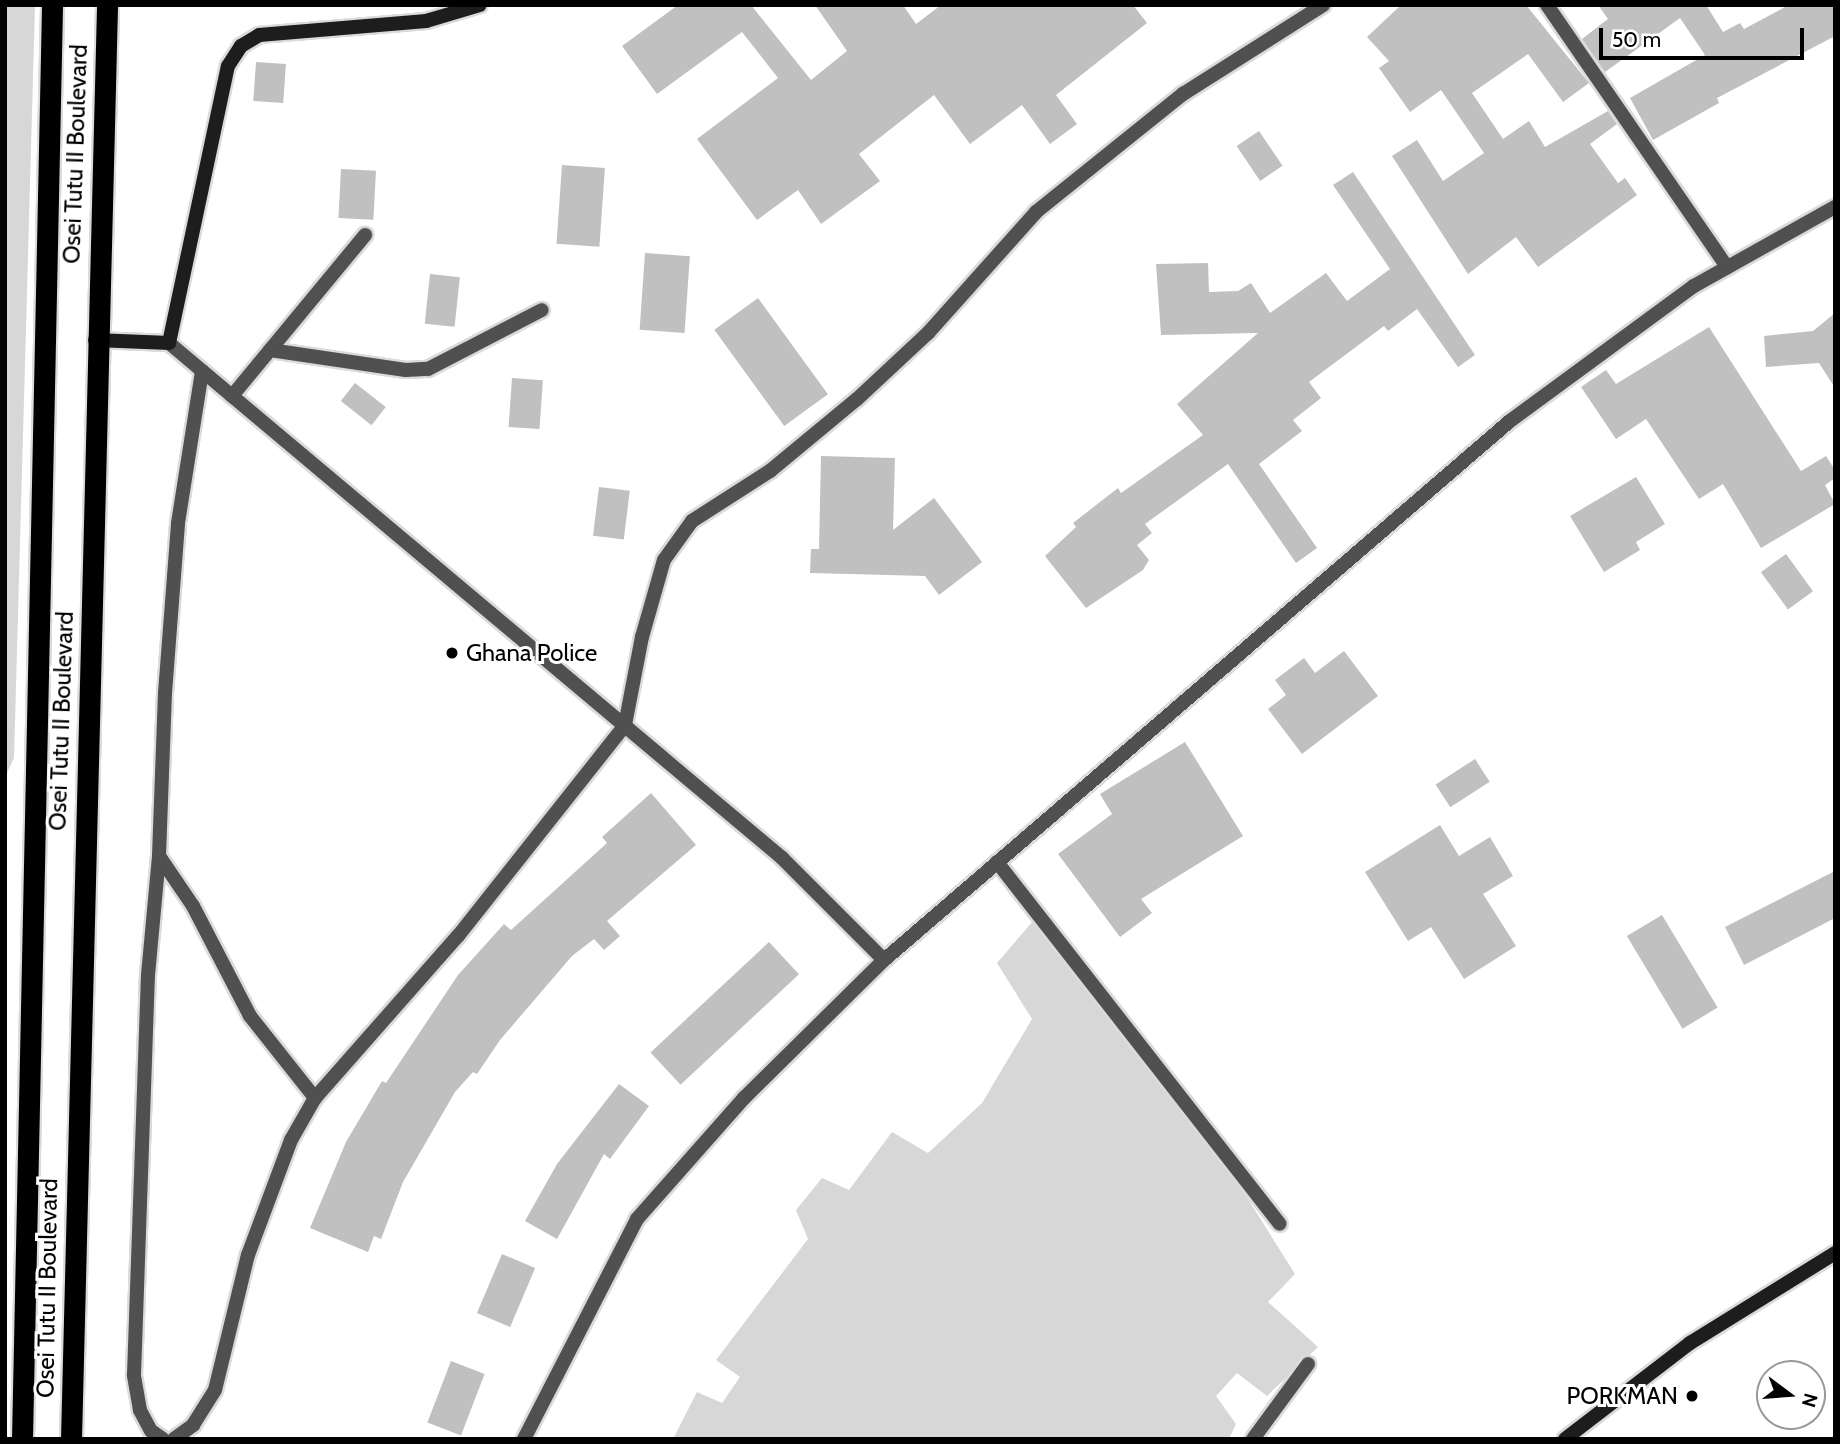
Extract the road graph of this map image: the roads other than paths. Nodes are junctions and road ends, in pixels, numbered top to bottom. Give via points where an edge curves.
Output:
1 (52, 5) edge
2 (107, 5) edge
3 (480, 5) edge
4 (1323, 5) edge
5 (1547, 5) edge
6 (1835, 207) edge
7 (365, 235) dead end
8 (1727, 267) junction
9 (542, 310) dead end
10 (95, 340) junction
11 (169, 343) junction
12 (270, 350) junction
13 (202, 371) junction
14 (232, 397) junction
15 (625, 725) junction
16 (159, 856) junction
17 (997, 862) junction
18 (884, 960) junction
19 (315, 1098) junction
20 (1280, 1224) dead end
21 (1835, 1253) edge
22 (1308, 1364) dead end
23 (22, 1439) edge
24 (71, 1439) edge
25 (163, 1439) edge
26 (174, 1439) edge
27 (524, 1439) edge
28 (1252, 1439) edge
29 (1565, 1439) edge

1 - 23 highway, Osei Tutu II Boulevard
2 - 10 highway, Osei Tutu II Boulevard
3 - 11 street via 426,21 259,35 241,46 228,66
4 - 15 street via 1184,94 1036,212 928,333 857,398 770,471 692,522 664,560 642,637
5 - 8 street
6 - 8 street
7 - 12 street
8 - 17 street via 1694,286 1510,421
9 - 12 street via 428,369 406,370
10 - 11 street
10 - 24 highway, Osei Tutu II Boulevard
11 - 13 street
12 - 14 street
13 - 14 street
13 - 16 street via 178,523
14 - 15 street
15 - 18 street via 782,858
15 - 19 street via 458,936
16 - 19 street via 193,906 250,1016
16 - 25 street via 148,975 134,1375 140,1410 151,1431
17 - 18 street
17 - 20 street
18 - 27 street via 744,1098 637,1219
19 - 26 street via 274,1179 248,1255 215,1390 193,1425
21 - 29 street via 1690,1343
22 - 28 street

